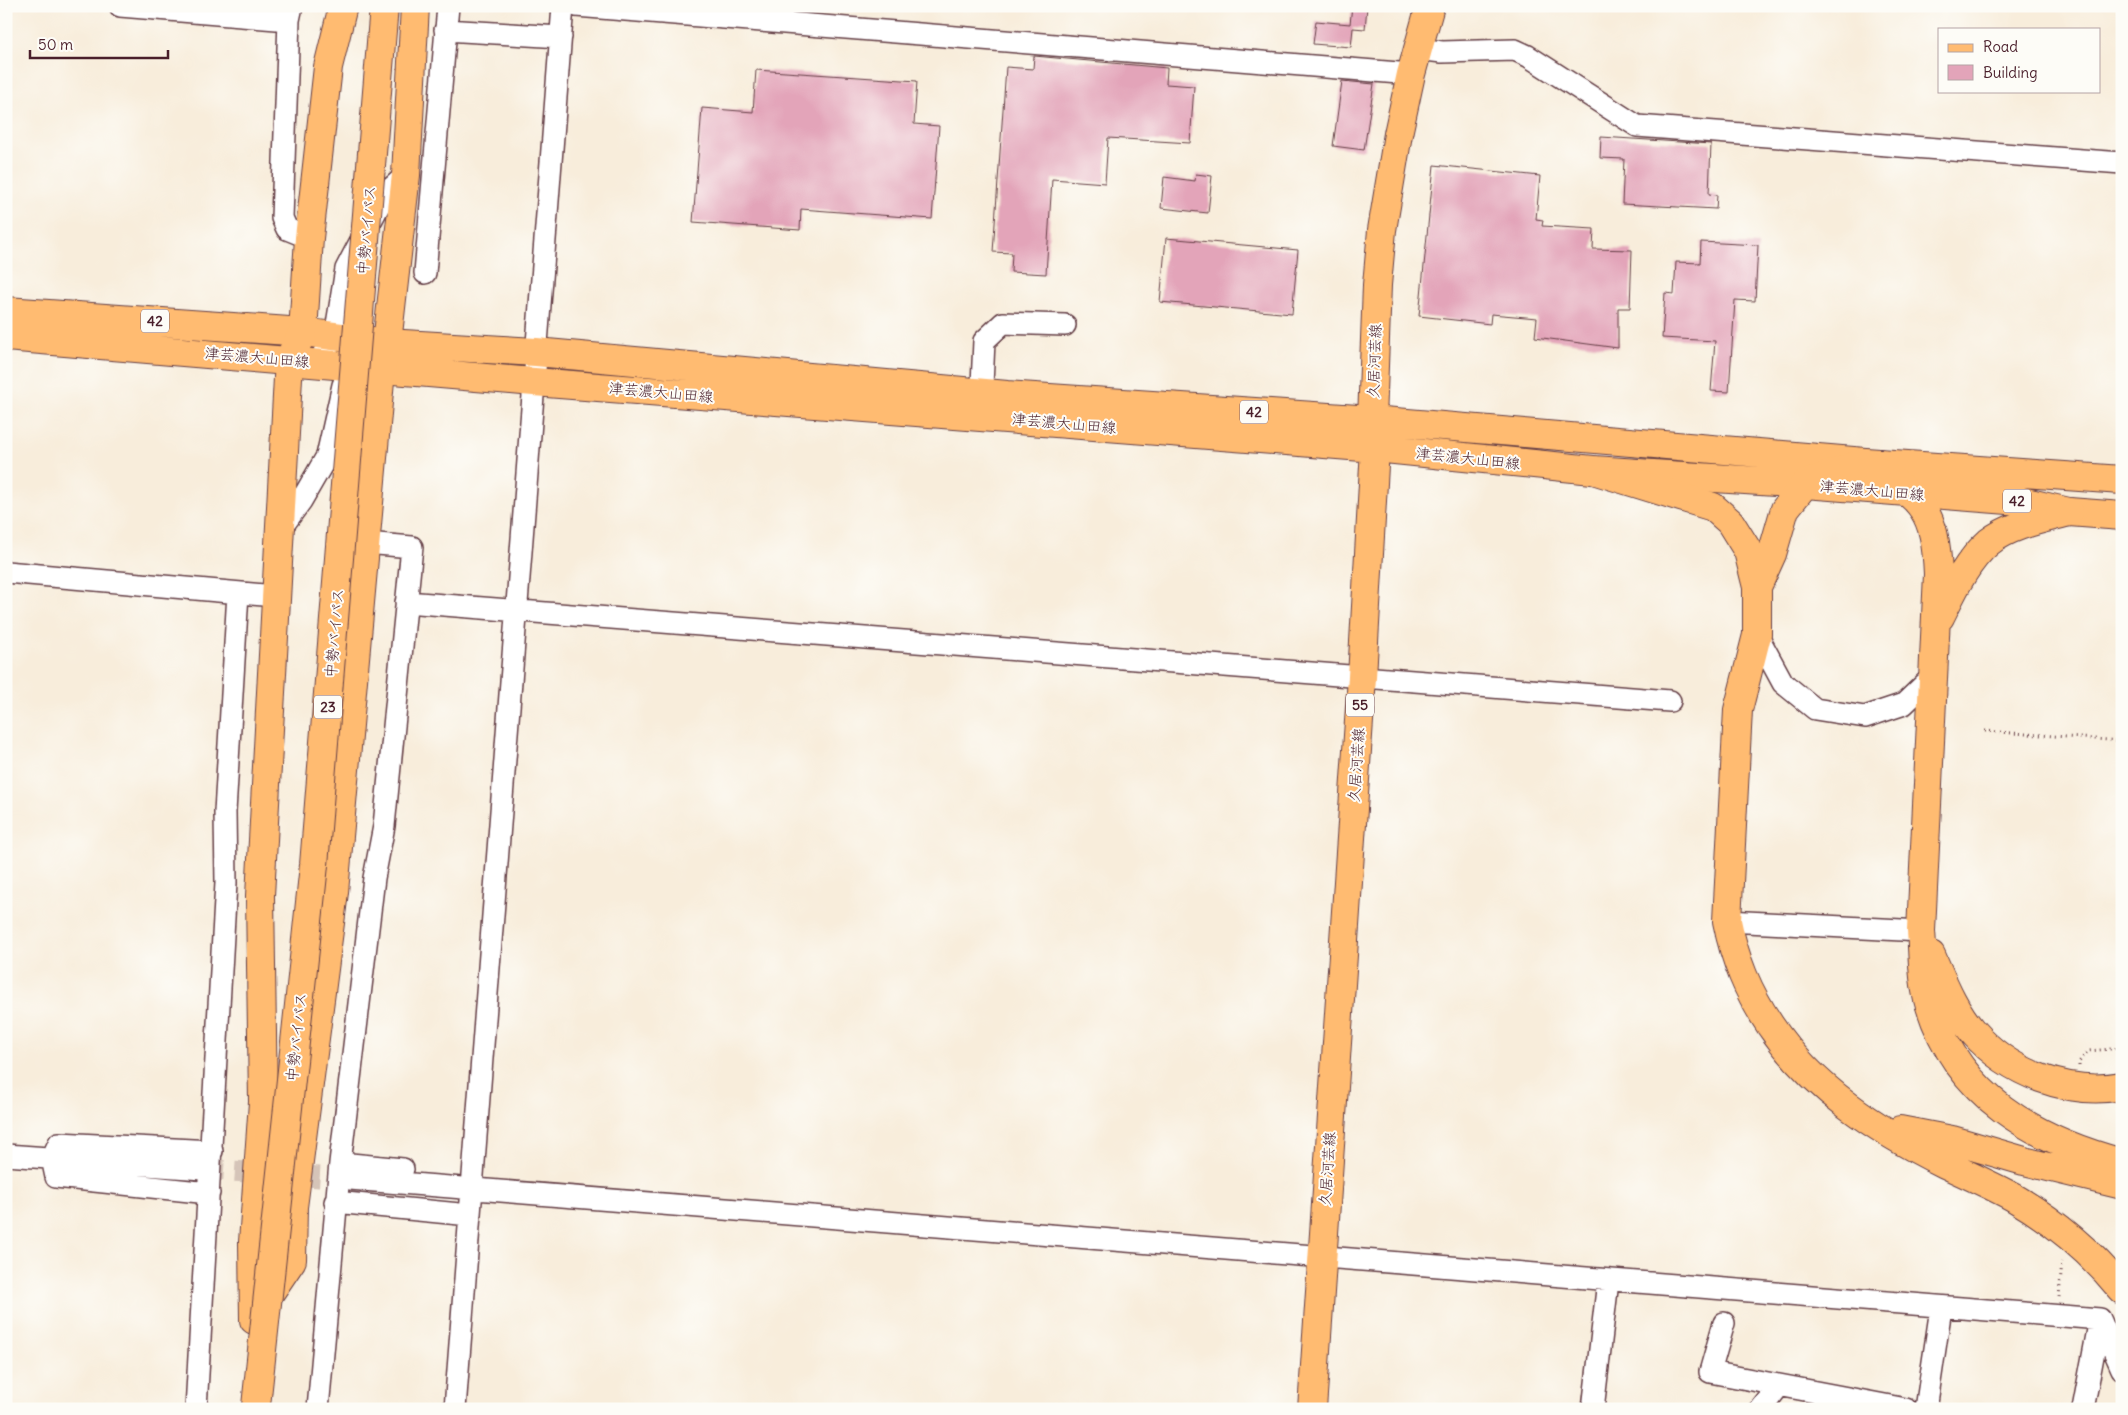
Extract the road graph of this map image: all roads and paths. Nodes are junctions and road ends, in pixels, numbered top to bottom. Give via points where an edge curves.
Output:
1 (120, 6) edge
2 (343, 6) edge
3 (384, 6) edge
4 (415, 6) edge
5 (448, 6) edge
6 (563, 6) edge
7 (576, 6) edge
8 (1430, 6) edge
9 (291, 13) edge
10 (446, 30) junction
11 (561, 37) junction
12 (1414, 62) junction
13 (2122, 163) edge
14 (406, 175) junction
15 (309, 238) junction
16 (425, 273) dead end
17 (6, 311) edge
18 (1065, 325) dead end
19 (303, 332) junction
20 (6, 336) edge
21 (335, 337) junction
22 (378, 342) junction
23 (536, 352) junction
24 (288, 359) junction
25 (317, 363) junction
26 (347, 366) junction
27 (382, 369) junction
28 (534, 382) junction
29 (981, 405) junction
30 (1372, 420) junction
31 (1375, 448) junction
32 (1865, 462) junction
33 (1593, 470) junction
34 (2122, 480) edge
35 (1805, 484) junction
36 (1912, 494) junction
37 (2069, 512) junction
38 (2122, 516) edge
39 (279, 531) junction
40 (366, 543) junction
41 (6, 572) edge
42 (1756, 588) junction
43 (238, 593) junction
44 (275, 596) junction
45 (406, 602) junction
46 (516, 611) junction
47 (1937, 623) junction
48 (1757, 635) junction
49 (1362, 677) junction
50 (1932, 677) junction
51 (1670, 701) dead end
52 (1985, 731) dead end
53 (2122, 741) edge
54 (1728, 921) junction
55 (1921, 931) junction
56 (2122, 1048) edge
57 (2079, 1062) dead end
58 (2122, 1086) edge
59 (1880, 1127) junction
60 (6, 1154) edge
61 (52, 1158) junction
62 (207, 1160) junction
63 (2122, 1163) edge
64 (345, 1171) junction
65 (472, 1183) junction
66 (2122, 1185) edge
67 (209, 1193) junction
68 (335, 1202) junction
69 (470, 1215) junction
70 (1321, 1258) junction
71 (2062, 1262) dead end
72 (1608, 1281) junction
73 (2122, 1290) edge
74 (1941, 1308) junction
75 (2058, 1316) junction
76 (2100, 1320) junction
77 (1724, 1323) dead end
78 (2122, 1369) edge
79 (1779, 1386) junction
80 (256, 1407) edge
81 (196, 1409) edge
82 (318, 1409) edge
83 (455, 1409) edge
84 (1312, 1409) edge
85 (1593, 1409) edge
86 (1761, 1409) edge
87 (1906, 1409) edge
88 (1926, 1409) edge
89 (2083, 1409) edge

1 - 9 street
2 - 15 main road via 328,67
3 - 80 main road, 中勢バイパス / 23, bridge via 314,865
4 - 14 main road
5 - 10 street
6 - 11 street
7 - 12 street
8 - 12 main road, 久居河芸線 / 55
9 - 15 street via 282,218 286,229
10 - 11 street
10 - 16 street
11 - 23 street
12 - 13 street via 1442,52 1515,50 1637,126
12 - 30 main road, 久居河芸線 / 55 via 1389,178 1382,230
14 - 21 street via 385,194 346,270
14 - 22 main road
15 - 19 main road
17 - 19 main road, 津芸濃大山田線 / 42
18 - 29 street via 1003,323 984,341
19 - 21 main road, 津芸濃大山田線 / 42
19 - 24 main road
20 - 24 main road, 津芸濃大山田線 / 42
21 - 22 main road, 津芸濃大山田線 / 42
21 - 25 street
22 - 23 main road, 津芸濃大山田線 / 42
22 - 26 street
22 - 27 main road
23 - 28 street
23 - 29 main road, 津芸濃大山田線 / 42
24 - 25 main road, 津芸濃大山田線 / 42
24 - 39 main road
25 - 26 main road, 津芸濃大山田線 / 42
26 - 27 main road, 津芸濃大山田線 / 42
26 - 39 street via 327,456
27 - 28 main road, 津芸濃大山田線 / 42
27 - 40 main road
28 - 29 main road, 津芸濃大山田線 / 42
28 - 46 street
29 - 30 main road, 津芸濃大山田線 / 42
29 - 31 main road, 津芸濃大山田線 / 42
30 - 31 main road, 久居河芸線 / 55
30 - 32 main road, 津芸濃大山田線 / 42
31 - 33 main road, 津芸濃大山田線 / 42
31 - 49 main road, 久居河芸線 / 55
32 - 34 main road, 津芸濃大山田線 / 42
32 - 35 main road
32 - 36 main road
33 - 35 main road, 津芸濃大山田線 / 42
33 - 42 main road via 1713,507 1730,522 1748,550
35 - 36 main road, 津芸濃大山田線 / 42
35 - 42 main road via 1785,509 1772,554
36 - 37 main road, 津芸濃大山田線 / 42 via 2021,502
36 - 47 main road via 1928,516 1937,544
37 - 38 main road, 津芸濃大山田線 / 42
37 - 47 main road via 2014,528 1990,541 1961,577
39 - 44 main road
40 - 45 street via 412,547
40 - 80 main road via 334,892 294,1207 292,1260 263,1303
41 - 43 street
42 - 48 main road
43 - 44 street
43 - 62 street via 225,812 226,883
44 - 80 main road via 260,896 263,1102 253,1242
45 - 46 street
45 - 64 street
46 - 49 street
46 - 65 street
47 - 50 main road
48 - 50 street via 1783,683 1815,709 1865,717 1904,704
48 - 54 main road via 1738,710
49 - 51 street
49 - 70 main road, 久居河芸線 / 55
50 - 55 main road
52 - 53 path
54 - 55 street
54 - 59 main road via 1741,975 1788,1051 1836,1098
55 - 58 main road via 1959,1012 1973,1032 1995,1053 2032,1075 2066,1086
55 - 63 main road via 1929,1001 1952,1056 1966,1074 1994,1103 2028,1127 2070,1147
56 - 57 path via 2088,1051
59 - 66 main road via 1952,1140
59 - 73 main road via 2014,1198 2059,1228
60 - 61 street
61 - 62 street
61 - 67 street via 56,1177
62 - 67 street
64 - 65 street
64 - 68 street
65 - 69 street
65 - 70 street
67 - 81 street
68 - 69 street
68 - 82 street
69 - 83 street
70 - 72 street
70 - 84 main road, 久居河芸線 / 55
71 - 75 path
72 - 74 street
72 - 85 street
74 - 75 street
74 - 88 street
75 - 76 street
76 - 78 street
76 - 89 street
77 - 79 street via 1710,1372
79 - 86 street
79 - 87 street

